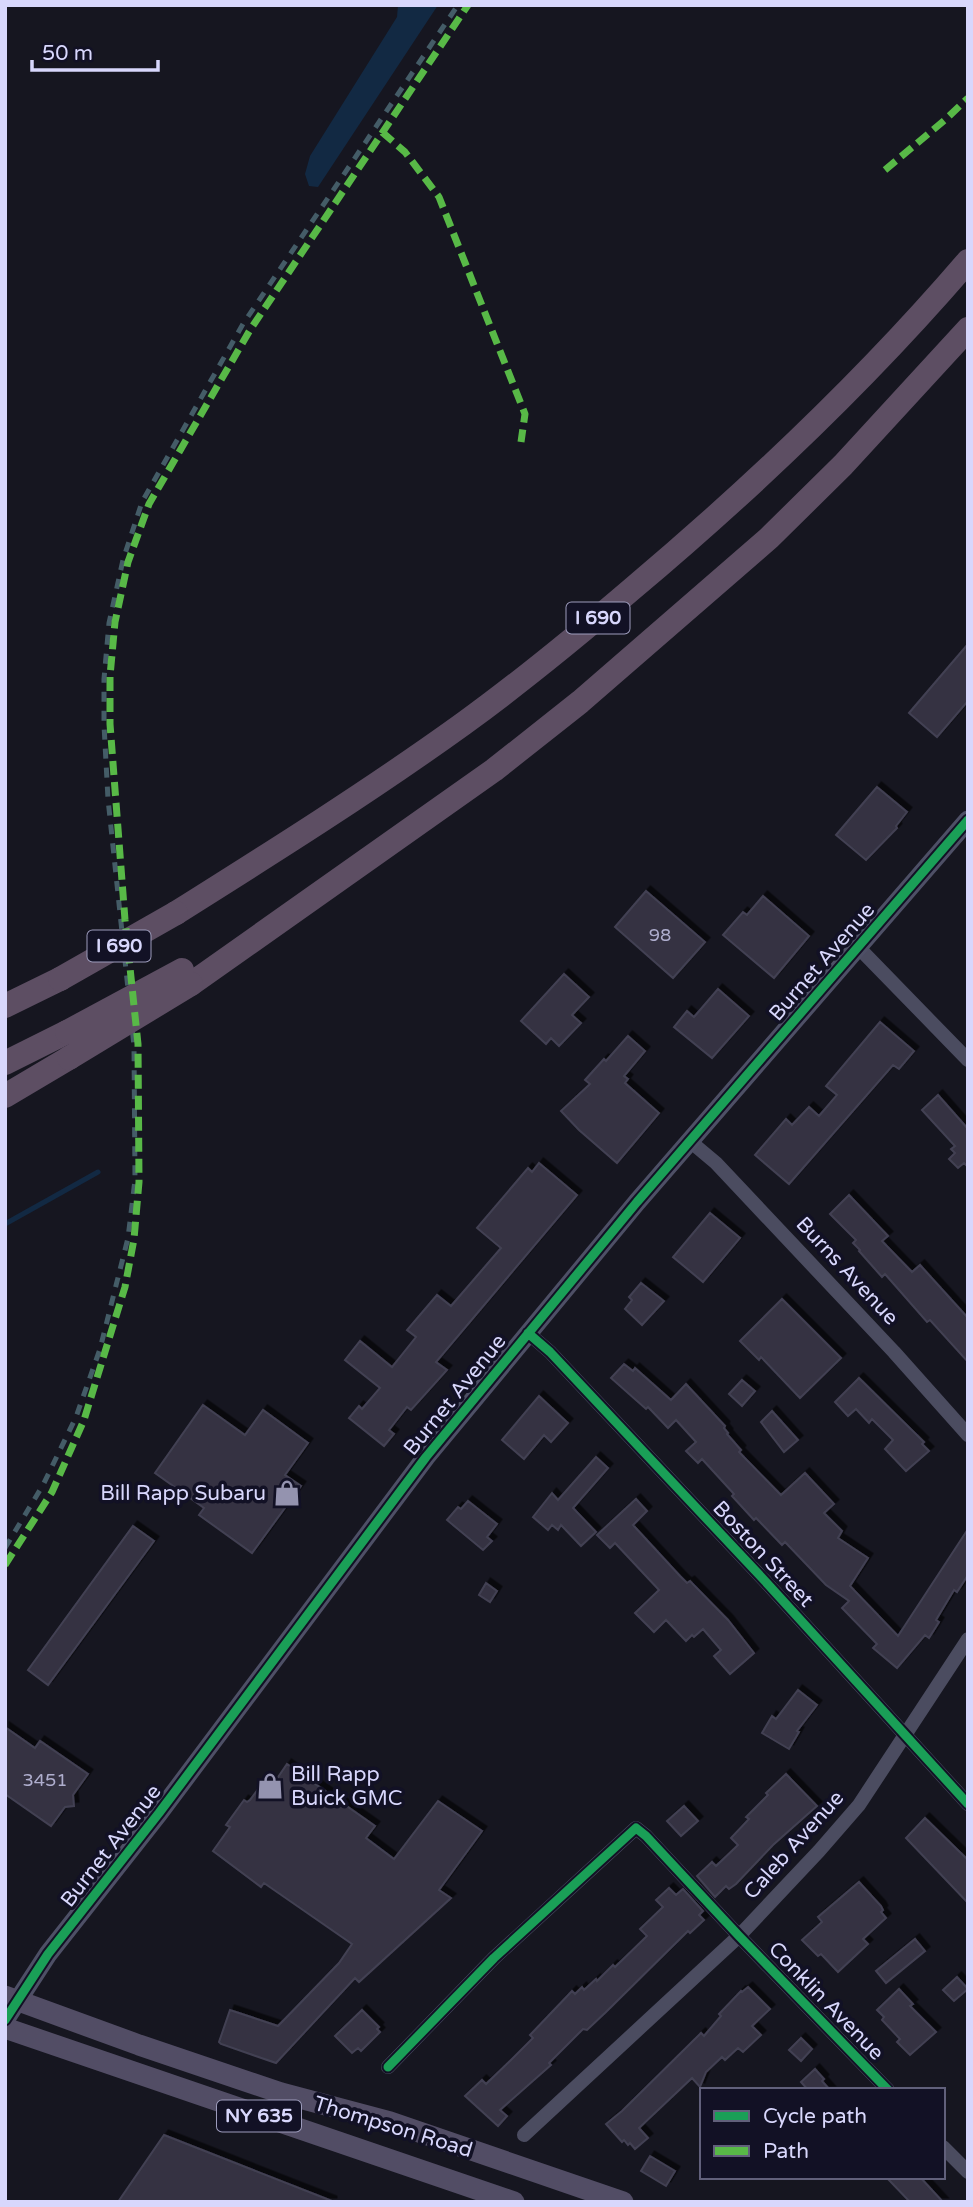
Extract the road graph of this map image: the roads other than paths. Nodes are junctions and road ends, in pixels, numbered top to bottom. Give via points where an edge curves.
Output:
1 (968, 261) edge
2 (968, 329) edge
3 (966, 825) edge
4 (858, 947) junction
5 (186, 977) junction
6 (5, 1006) edge
7 (968, 1060) edge
8 (5, 1063) edge
9 (5, 1096) edge
10 (691, 1142) junction
11 (528, 1333) junction
12 (968, 1435) edge
13 (968, 1639) edge
14 (904, 1737) junction
15 (968, 1804) edge
16 (739, 1936) junction
17 (12, 1998) edge
18 (5, 2020) edge
19 (5, 2028) edge
20 (388, 2067) dead end
21 (886, 2088) edge
22 (524, 2135) dead end
23 (945, 2149) edge
24 (968, 2172) edge
25 (514, 2202) edge
26 (623, 2202) edge

1 - 6 highway, I 690, bridge via 802,438 580,634 344,807 176,913
2 - 5 highway, I 690 via 769,538 580,702 333,886
3 - 4 street, Burnet Avenue
4 - 7 street
4 - 10 street, Burnet Avenue
5 - 8 highway, I 690, bridge
5 - 9 highway, bridge
10 - 11 street, Burnet Avenue
10 - 12 street, Burns Avenue via 716,1163
11 - 14 street, Boston Street via 755,1571
11 - 17 street, Burnet Avenue via 426,1457 182,1783
13 - 14 street, Caleb Avenue
14 - 15 street, Boston Street
14 - 16 street, Caleb Avenue via 859,1805
16 - 20 street, Conklin Avenue via 636,1828 494,1958
16 - 21 street, Conklin Avenue
16 - 22 street, Caleb Avenue
17 - 18 street, Burnet Avenue
17 - 26 main road, Thompson Road / NY 635 via 281,2093 390,2122
19 - 25 main road, Thompson Road / NY 635
23 - 24 street

